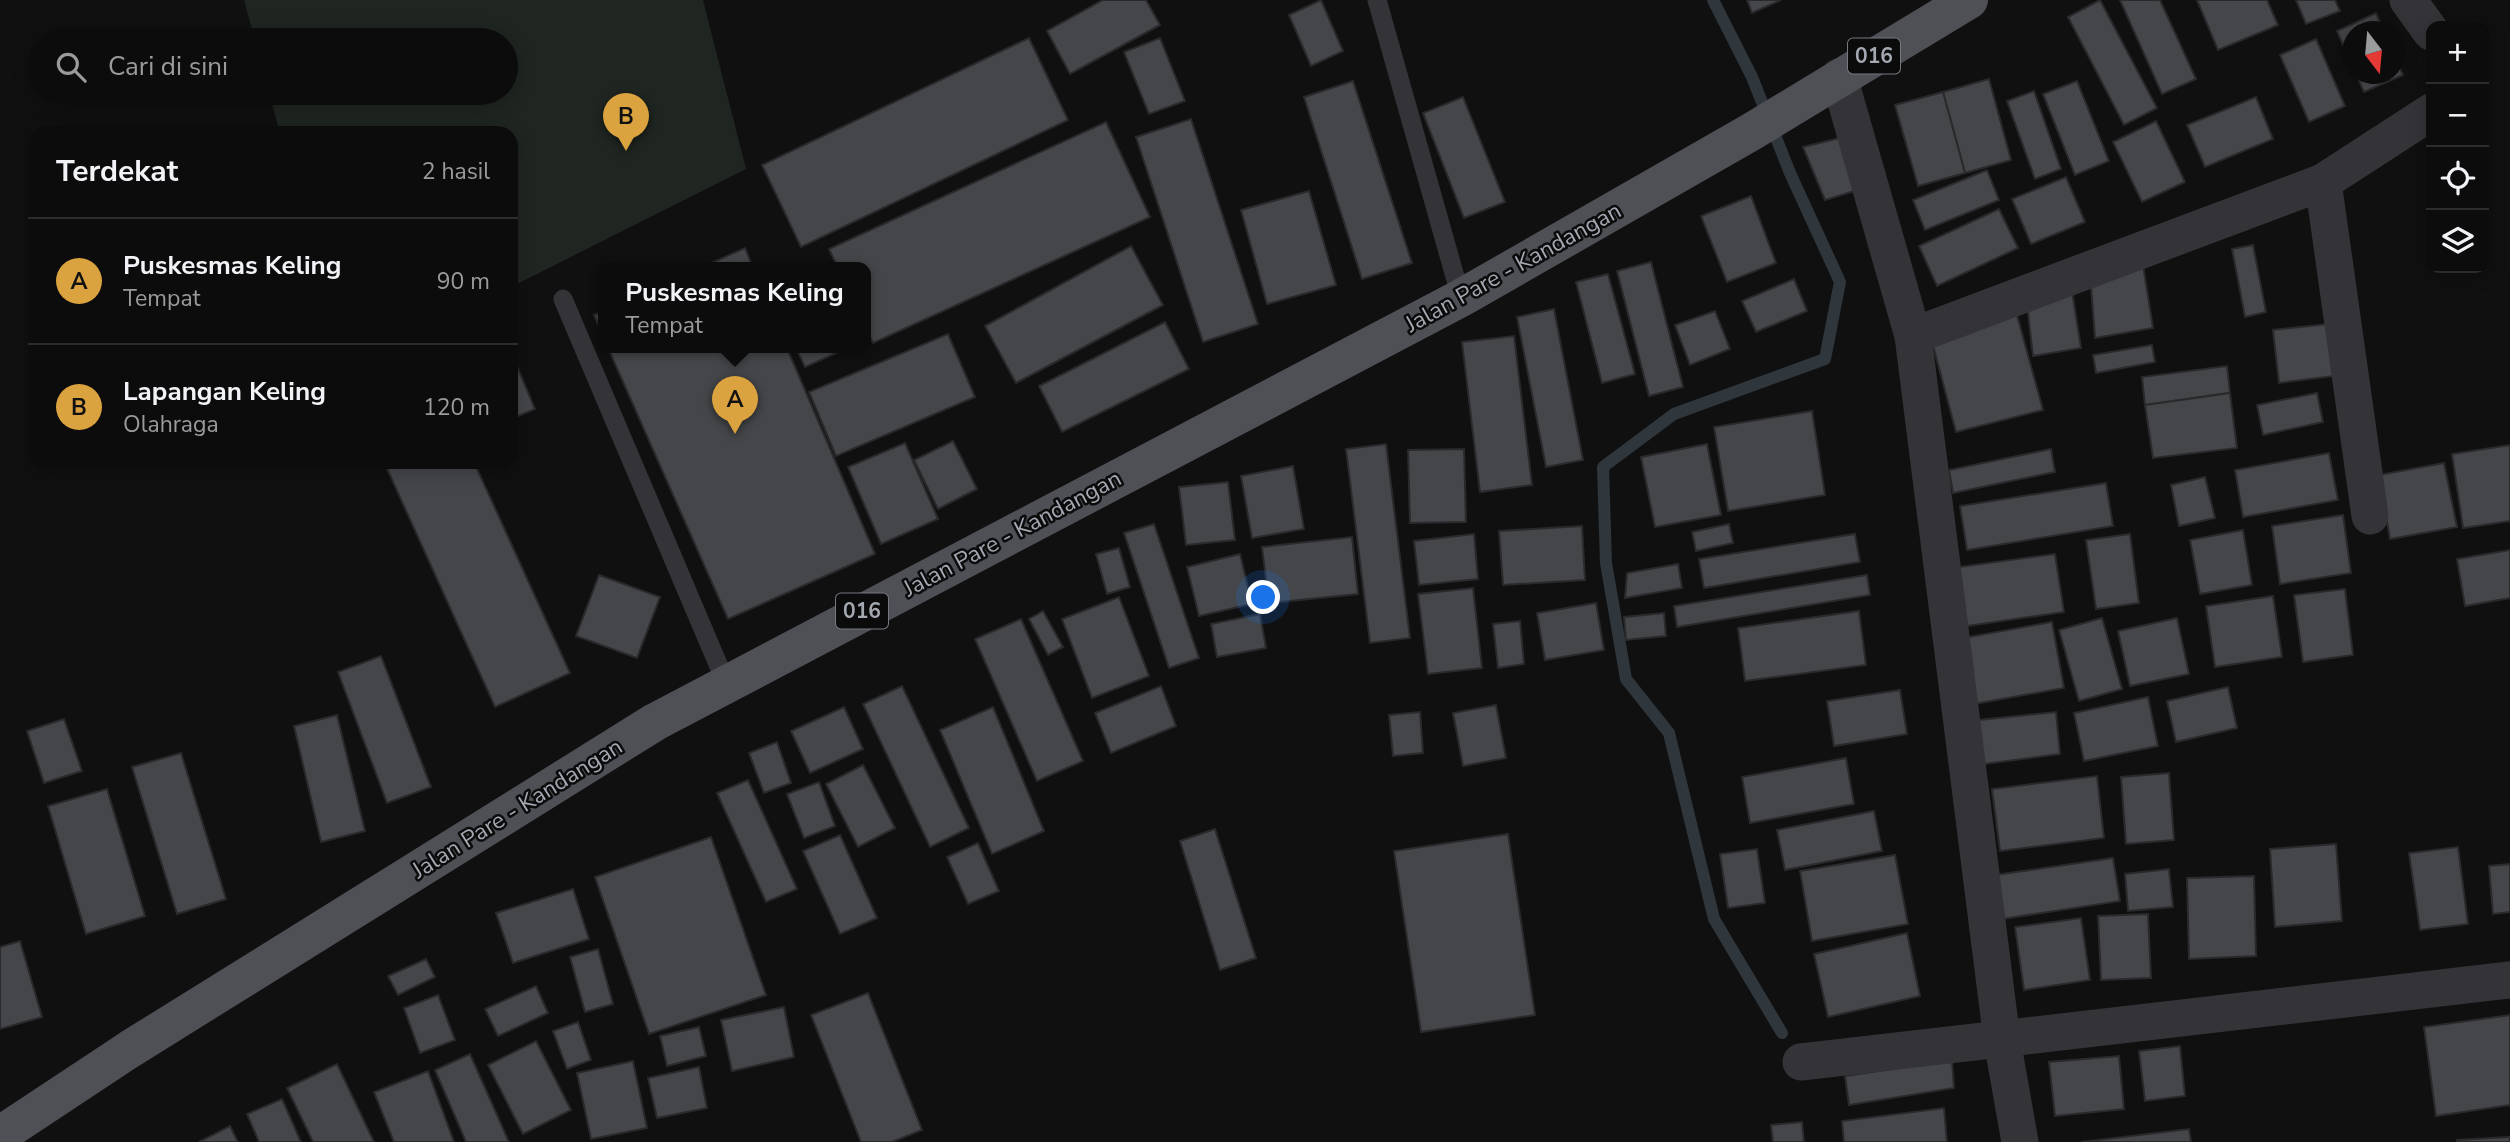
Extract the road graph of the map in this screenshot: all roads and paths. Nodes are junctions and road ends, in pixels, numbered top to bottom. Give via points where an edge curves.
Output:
1 (1377, 0) edge
2 (1969, 0) edge
3 (2408, 0) edge
4 (2426, 25) edge
5 (1839, 77) junction
6 (2426, 115) edge
7 (2323, 182) junction
8 (1461, 298) junction
9 (563, 299) dead end
10 (1913, 335) junction
11 (2370, 516) dead end
12 (726, 683) junction
13 (2510, 979) edge
14 (2003, 1040) junction
15 (1801, 1062) dead end
16 (0, 1135) edge
17 (2020, 1142) edge

1 - 8 lane
2 - 5 main road, Jalan Pare - Kandangan / 016
3 - 4 street
5 - 8 main road, Jalan Pare - Kandangan / 016
5 - 10 street
6 - 7 street
7 - 10 street
7 - 11 street
8 - 12 main road, Jalan Pare - Kandangan / 016
9 - 12 lane
10 - 14 street
12 - 16 main road, Jalan Pare - Kandangan / 016 via 177,1020
13 - 14 street
14 - 15 street
14 - 17 street

